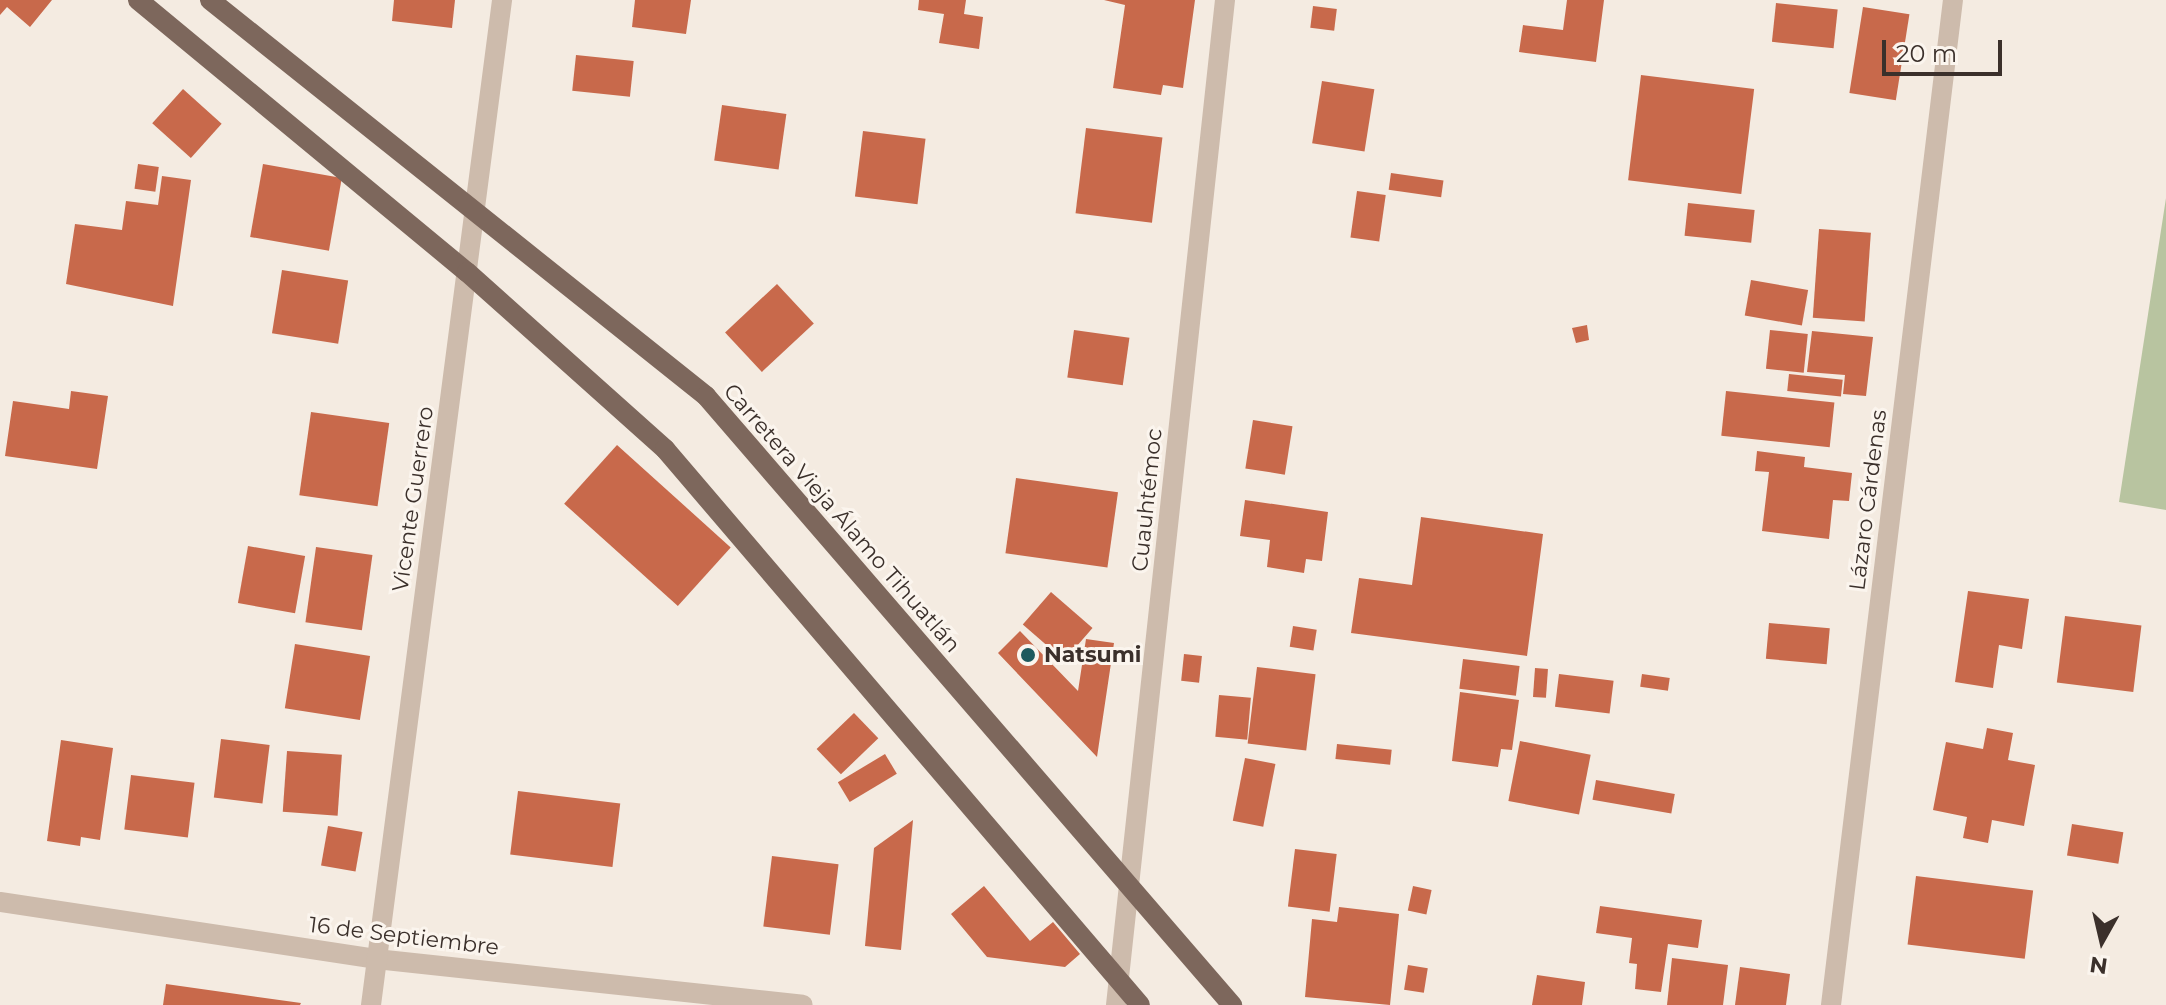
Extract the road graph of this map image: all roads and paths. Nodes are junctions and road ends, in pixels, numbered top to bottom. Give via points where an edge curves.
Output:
1 (138, 0) edge
2 (210, 0) edge
3 (502, 0) edge
4 (1225, 0) edge
5 (1953, 0) edge
6 (473, 211) junction
7 (467, 272) junction
8 (1129, 889) junction
9 (0, 902) edge
10 (376, 959) junction
11 (1120, 980) junction
12 (371, 1005) edge
13 (803, 1005) edge
14 (1116, 1005) edge
15 (1140, 1005) edge
16 (1232, 1005) edge
17 (1831, 1005) edge

1 - 7 main road
2 - 6 main road, Carretera Vieja Álamo Tihuatlán
3 - 6 street, Vicente Guerrero
4 - 8 street, Cuauhtémoc
5 - 17 street, Lázaro Cárdenas
6 - 7 street, Vicente Guerrero
6 - 8 main road, Carretera Vieja Álamo Tihuatlán via 706,396
7 - 10 street, Vicente Guerrero
7 - 11 main road via 665,449
8 - 11 street, Cuauhtémoc
8 - 16 main road, Carretera Vieja Álamo Tihuatlán
9 - 10 street, 16 de Septiembre
10 - 12 street, Vicente Guerrero
10 - 13 street, 16 de Septiembre
11 - 14 street, Cuauhtémoc
11 - 15 main road

